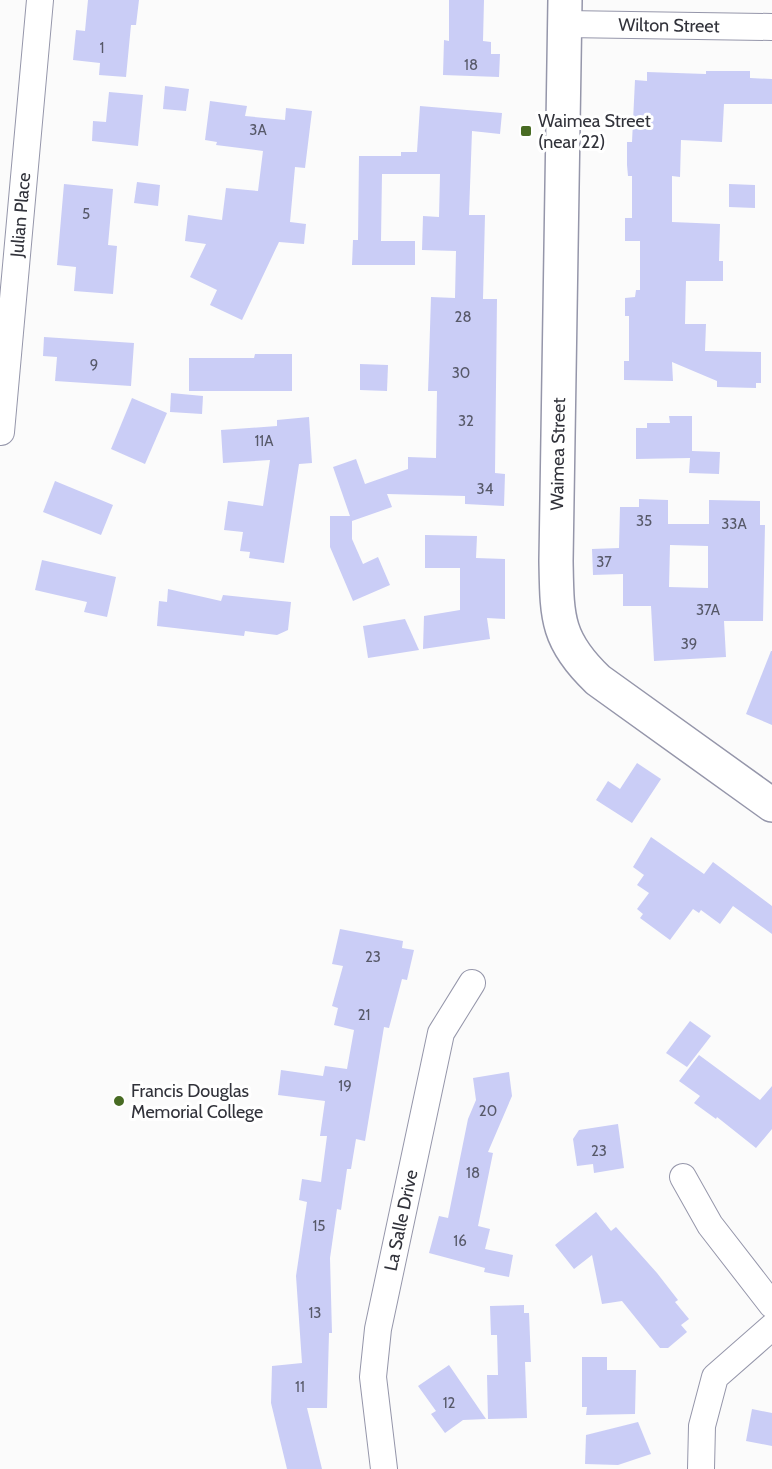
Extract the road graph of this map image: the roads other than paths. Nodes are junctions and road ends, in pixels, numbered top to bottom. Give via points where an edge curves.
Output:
1 (40, 0) edge
2 (565, 12) edge
3 (772, 27) edge
4 (1, 432) edge
5 (772, 805) edge
6 (472, 983) dead end
7 (683, 1177) dead end
8 (772, 1305) edge
9 (772, 1327) edge
10 (384, 1469) edge
11 (701, 1469) edge

1 - 4 street, Julian Place
2 - 3 street, Wilton Street
2 - 5 main road, Waimea Street via 556,561 560,623 567,644 598,680
6 - 10 street, La Salle Drive via 441,1033 378,1329 373,1377
7 - 8 street via 710,1225
9 - 11 street via 715,1377 702,1426

